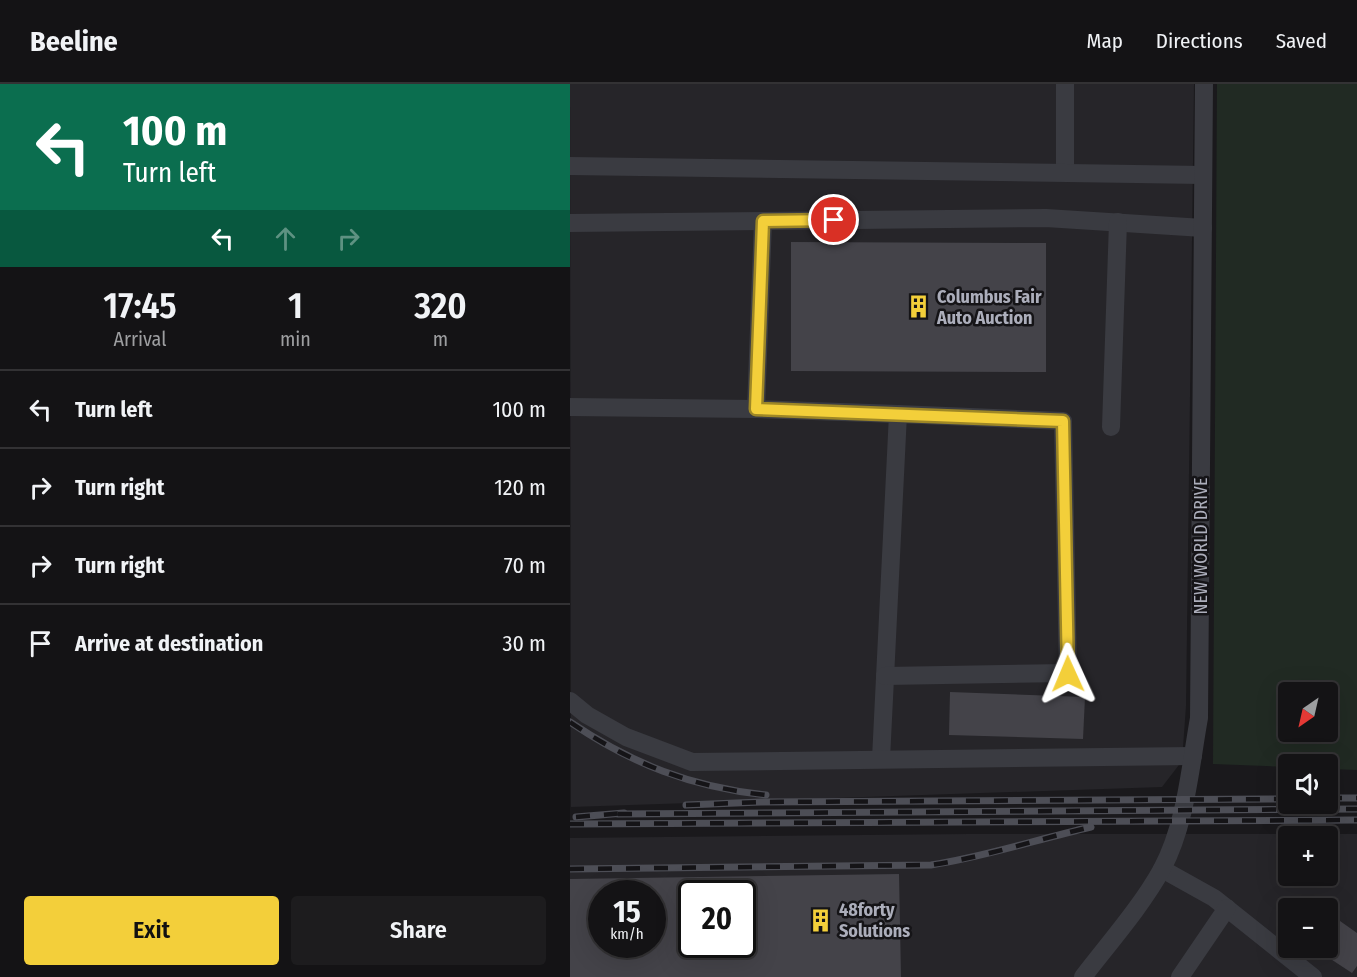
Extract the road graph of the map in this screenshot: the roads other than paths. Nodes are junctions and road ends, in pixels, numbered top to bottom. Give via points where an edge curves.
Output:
1 (1065, 84) edge
2 (1204, 84) edge
3 (570, 166) edge
4 (1065, 172) junction
5 (1203, 175) junction
6 (763, 221) junction
7 (1118, 222) junction
8 (570, 223) edge
9 (1203, 228) junction
10 (570, 407) edge
11 (756, 409) junction
12 (898, 414) junction
13 (1111, 427) dead end
14 (885, 676) junction
15 (570, 701) edge
16 (1192, 756) junction
17 (881, 759) junction
18 (1162, 869) junction
19 (1227, 908) junction
20 (1083, 977) edge
21 (1180, 977) edge
22 (1313, 977) edge

1 - 4 street
2 - 5 street, NEW WORLD DRIVE
3 - 4 street
4 - 5 street
5 - 9 street, NEW WORLD DRIVE
6 - 7 street via 1046,218
6 - 8 street
6 - 11 street
7 - 9 street
7 - 13 street
9 - 16 street, NEW WORLD DRIVE via 1199,718
10 - 11 street
11 - 12 street
12 - 14 street
12 - 14 street via 1063,421 1068,674
14 - 17 street
15 - 17 street via 626,738 692,762
16 - 17 street
16 - 18 street, NEW WORLD DRIVE via 1181,821
18 - 19 street
18 - 20 street, NEW WORLD DRIVE
19 - 21 street
19 - 22 street

